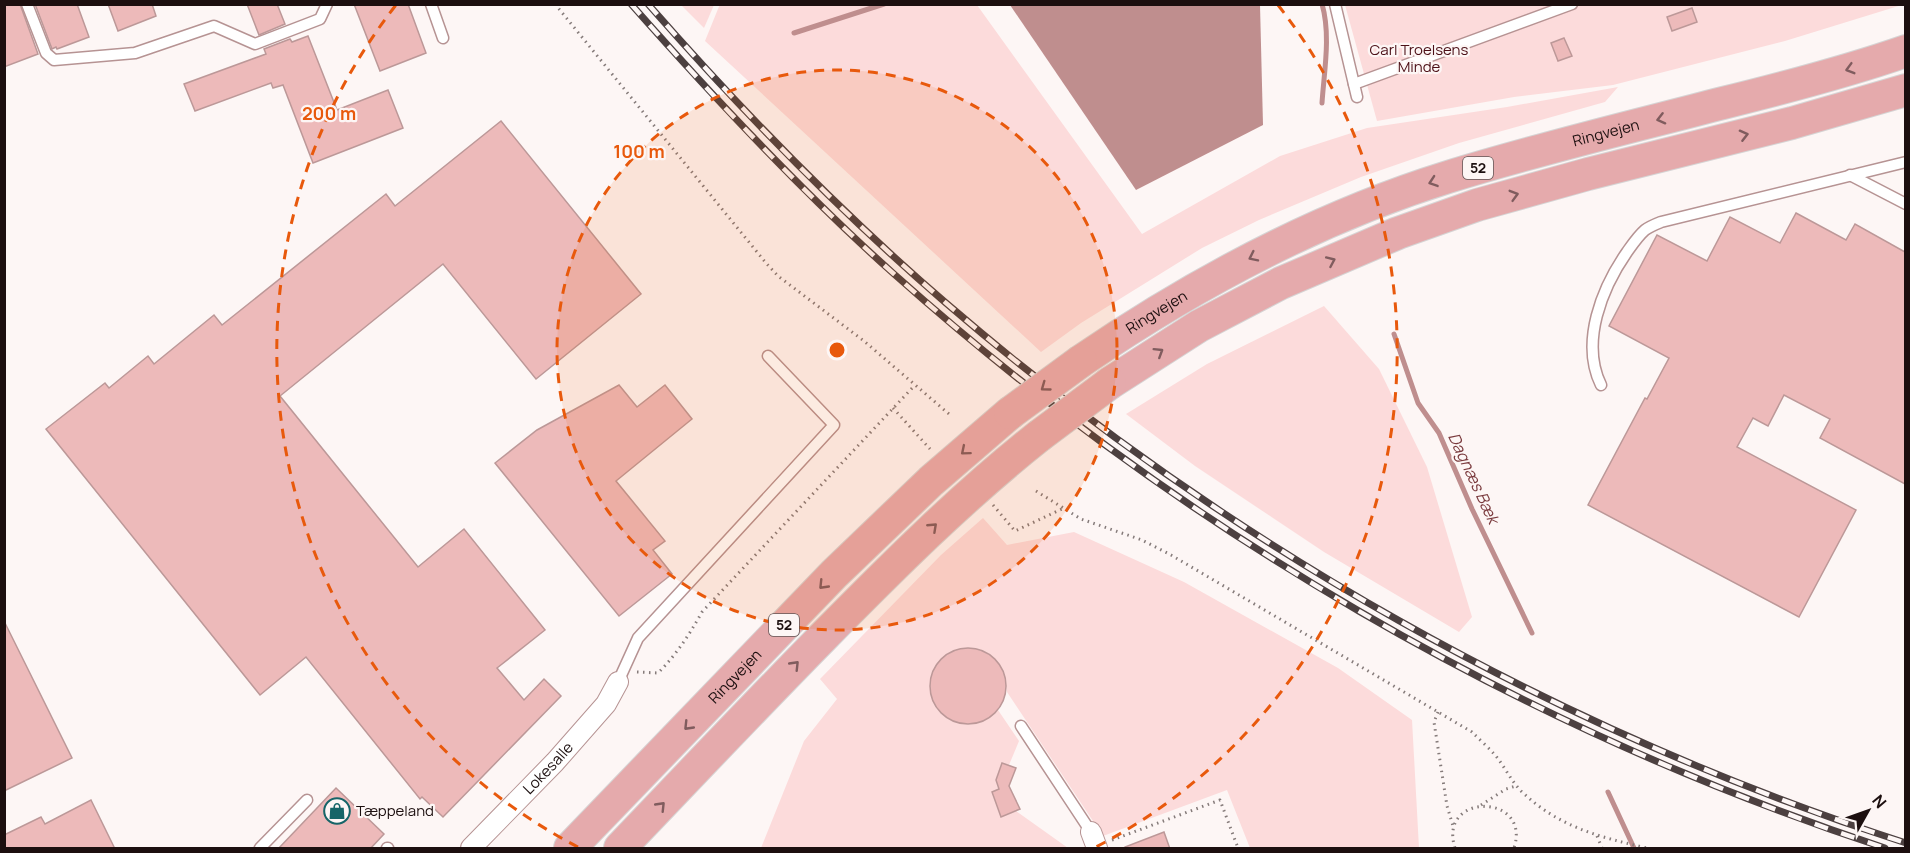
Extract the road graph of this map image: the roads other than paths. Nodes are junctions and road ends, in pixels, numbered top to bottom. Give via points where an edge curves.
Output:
1 (27, 4) edge
2 (327, 4) edge
3 (431, 4) edge
4 (1335, 4) edge
5 (1572, 4) edge
6 (443, 38) dead end
7 (1905, 51) edge
8 (1354, 84) junction
9 (1905, 90) edge
10 (1358, 97) dead end
11 (1905, 162) edge
12 (1850, 175) junction
13 (1905, 204) edge
14 (768, 356) dead end
15 (1601, 385) dead end
16 (621, 677) joint
17 (1022, 726) dead end
18 (307, 800) dead end
19 (1095, 842) edge
20 (260, 849) edge
21 (471, 849) edge
22 (570, 849) edge
23 (620, 849) edge

1 - 2 lane via 46,53 54,60 135,53 214,26 255,44 320,19
3 - 6 lane
4 - 8 lane
5 - 8 lane
7 -> 22 main road, Ringvejen / 52, bridge via 1778,89 1553,146 1392,196 1244,262 1170,303 1081,361 931,480 834,574
8 - 10 lane
23 -> 9 main road, 52, bridge via 795,665 990,475 1110,383 1199,326 1281,283 1398,233 1477,205
11 - 12 lane
12 - 13 lane
12 - 15 lane via 1672,219 1645,230 1614,270 1601,300 1592,353
14 - 16 lane via 834,425 638,638
16 - 21 street, Lokesalle via 606,704
17 - 19 lane
18 - 20 lane

